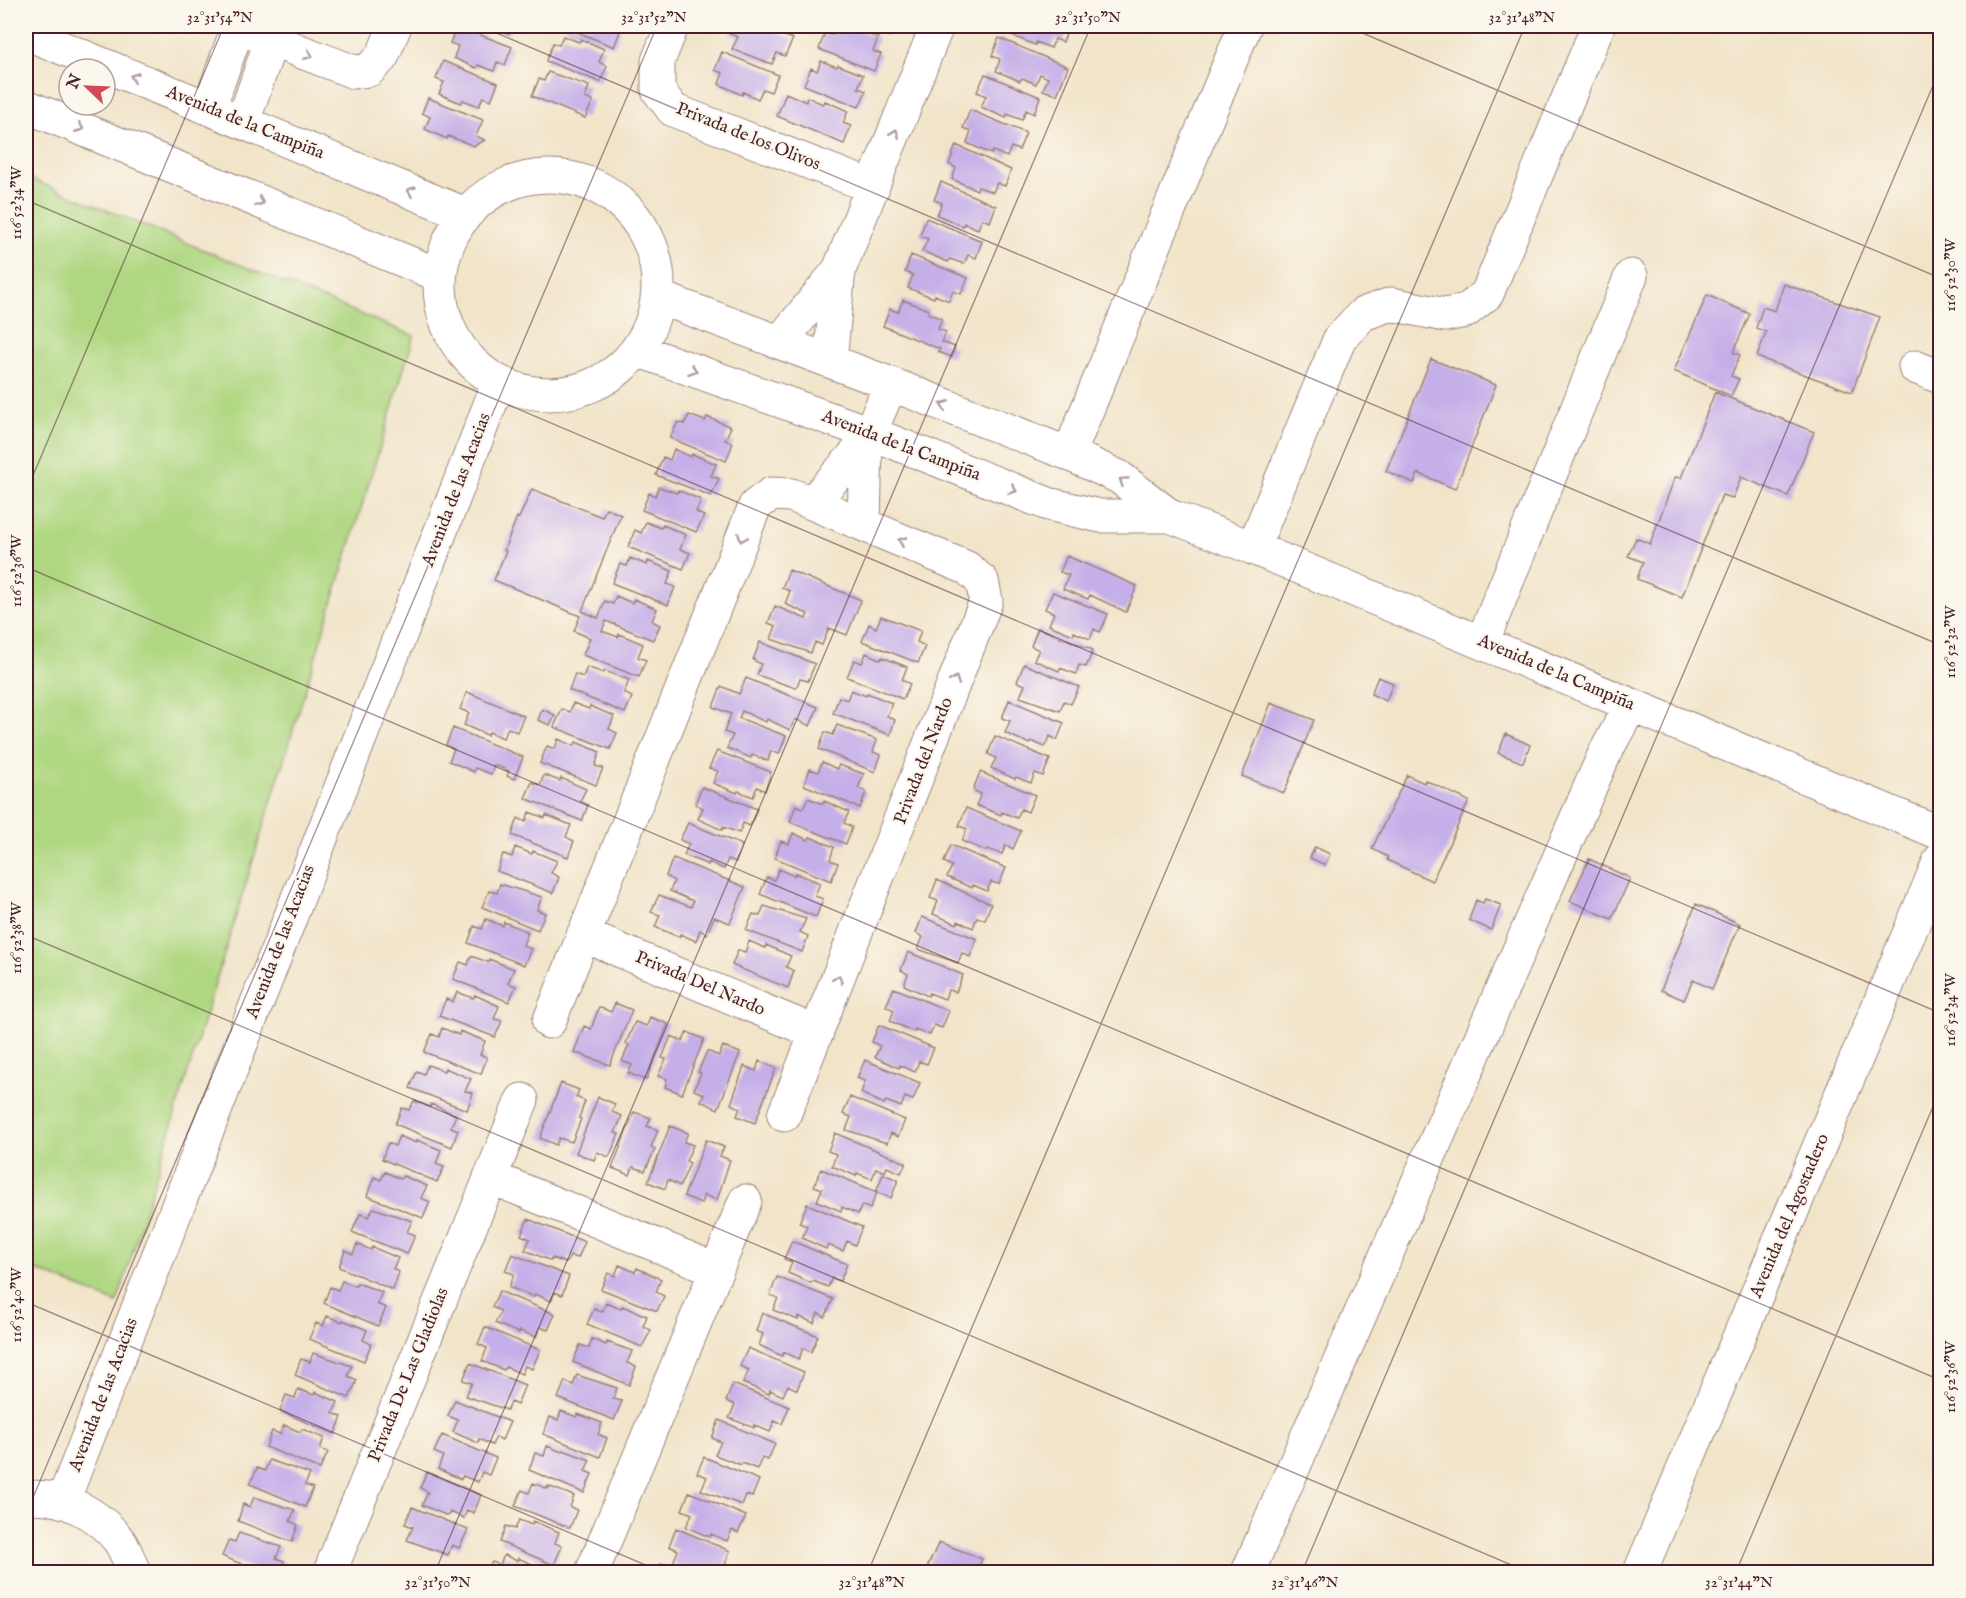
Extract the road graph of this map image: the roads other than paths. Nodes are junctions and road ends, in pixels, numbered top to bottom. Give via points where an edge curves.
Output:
1 (237, 26) edge
2 (395, 26) edge
3 (672, 26) edge
4 (937, 26) edge
5 (1245, 26) edge
6 (1598, 26) edge
7 (26, 33) edge
8 (272, 41) junction
9 (26, 105) edge
10 (209, 108) junction
11 (243, 122) junction
12 (873, 187) junction
13 (465, 214) junction
14 (838, 270) junction
15 (439, 275) junction
16 (1631, 276) dead end
17 (658, 297) junction
18 (780, 342) junction
19 (638, 350) junction
20 (830, 361) junction
21 (498, 384) junction
22 (891, 384) junction
23 (997, 426) junction
24 (868, 437) junction
25 (1069, 454) junction
26 (976, 475) junction
27 (812, 503) junction
28 (864, 515) junction
29 (1170, 516) junction
30 (1253, 548) junction
31 (1482, 643) junction
32 (1631, 705) junction
33 (1941, 834) edge
34 (1941, 861) edge
35 (583, 935) junction
36 (549, 1022) dead end
37 (817, 1033) junction
38 (522, 1100) dead end
39 (784, 1115) dead end
40 (490, 1177) junction
41 (745, 1201) dead end
42 (717, 1270) junction
43 (26, 1498) edge
44 (63, 1501) junction
45 (134, 1572) edge
46 (332, 1572) edge
47 (592, 1572) edge
48 (1248, 1572) edge
49 (1640, 1572) edge

1 - 8 street
1 - 10 street
8 -> 2 street via 354,72 369,70 382,57
3 - 12 street, Privada de los Olivos via 658,62 658,90 673,110
12 -> 4 street
5 - 25 street
6 - 30 street via 1487,294 1466,311 1445,315 1391,304 1363,314 1340,338
10 -> 7 street, Avenida de la Campiña
8 - 11 street
9 -> 15 street
10 - 11 street, Avenida de la Campiña
13 -> 11 street, Avenida de la Campiña
12 - 14 street
13 - 15 street via 447,243
13 - 17 street via 486,195 511,182 565,176 592,184 616,198 641,226 657,269
14 - 18 street
14 - 20 street
15 - 21 street via 441,308 452,339 472,365
16 - 31 street
17 - 18 street, Avenida de la Campiña
17 - 19 street via 651,325
18 - 20 street, Avenida de la Campiña
19 - 21 street via 610,377 574,393 536,395
19 -> 24 street, Avenida de la Campiña
20 - 22 street, Avenida de la Campiña
21 - 44 street, Avenida de las Acacias
23 -> 22 street, Avenida de la Campiña
22 - 24 street
23 - 25 street, Avenida de la Campiña
23 - 26 street
24 - 26 street, Avenida de la Campiña
24 - 27 street
24 - 28 street
29 -> 25 street, Avenida de la Campiña via 1119,477
26 -> 29 street, Avenida de la Campiña via 1048,504 1100,516
27 - 28 street, Privada del Nardo
27 -> 35 street, Privada del Nardo via 791,495 771,494 755,506
37 -> 28 street, Privada del Nardo via 986,601 982,581 967,568
29 - 30 street, Avenida de la Campiña
30 - 31 street, Avenida de la Campiña
31 - 32 street, Avenida de la Campiña
32 - 33 street, Avenida de la Campiña
32 - 48 street via 1605,753
34 - 49 street, Avenida del Agostadero
35 - 36 street, Privada del Nardo
35 - 37 street, Privada Del Nardo
37 - 39 street, Privada del Nardo
38 - 40 street, Privada De Las Gladiolas
40 - 42 street
40 - 46 street, Privada De Las Gladiolas
41 - 42 street
42 - 47 street
43 - 44 street
44 - 45 street via 95,1516 120,1542

